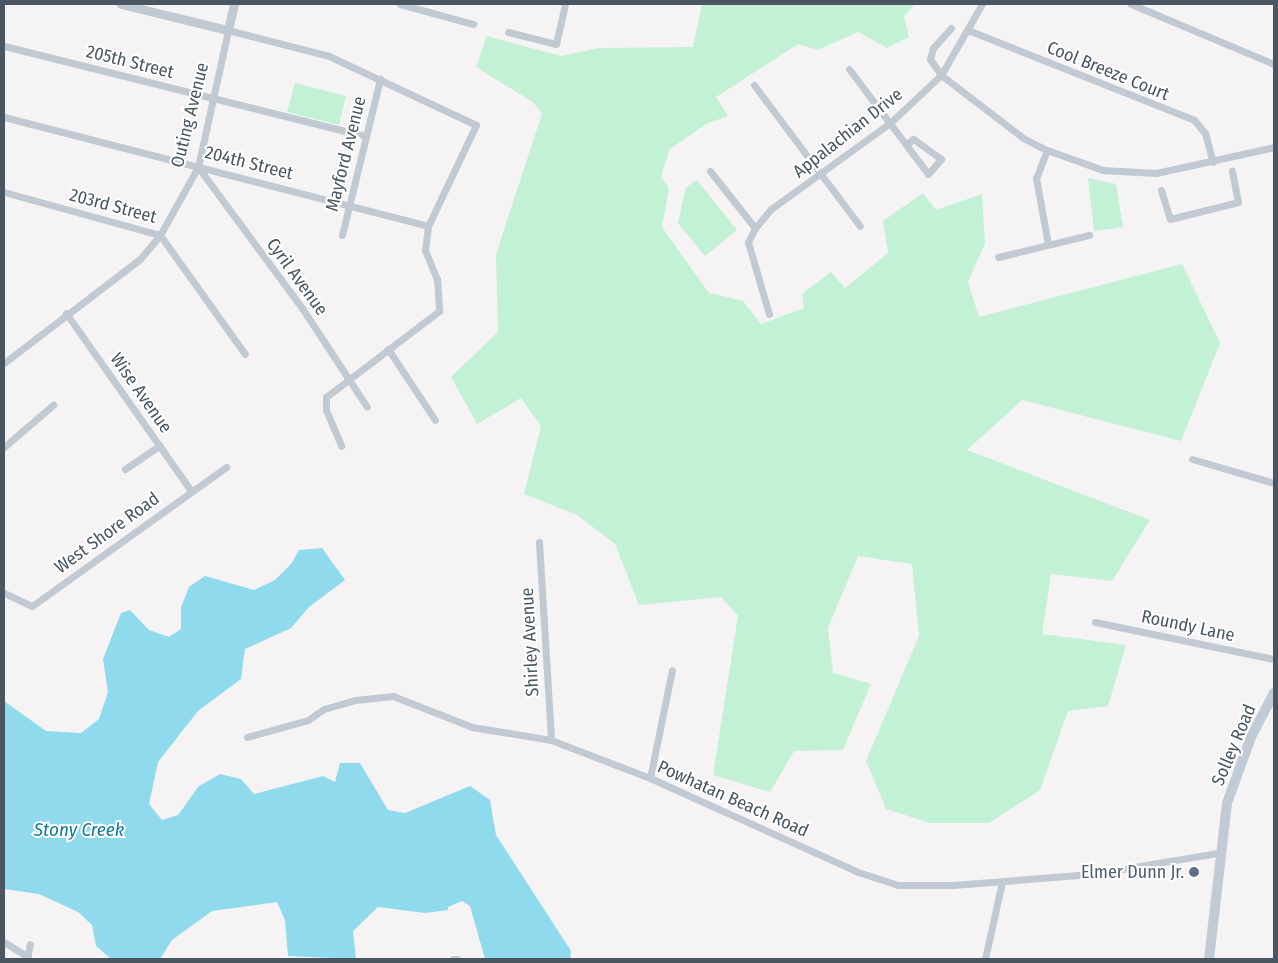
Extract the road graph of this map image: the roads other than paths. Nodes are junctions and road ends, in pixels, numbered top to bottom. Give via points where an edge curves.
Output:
1 (121, 4) edge
2 (234, 4) edge
3 (400, 4) edge
4 (565, 4) edge
5 (982, 4) edge
6 (1131, 4) edge
7 (473, 24) dead end
8 (951, 28) dead end
9 (228, 30) junction
10 (968, 30) junction
11 (508, 32) dead end
12 (4, 46) edge
13 (1274, 64) edge
14 (849, 69) dead end
15 (942, 75) junction
16 (380, 79) junction
17 (754, 85) dead end
18 (212, 98) junction
19 (4, 117) edge
20 (891, 122) junction
21 (366, 136) junction
22 (907, 144) junction
23 (1274, 147) edge
24 (1047, 150) junction
25 (1213, 162) junction
26 (198, 167) junction
27 (710, 171) dead end
28 (1232, 171) dead end
29 (821, 174) junction
30 (1161, 190) dead end
31 (4, 192) edge
32 (348, 203) junction
33 (428, 226) junction
34 (860, 226) dead end
35 (755, 228) junction
36 (160, 235) junction
37 (342, 235) dead end
38 (1089, 235) dead end
39 (1048, 244) junction
40 (998, 257) dead end
41 (66, 313) junction
42 (769, 314) dead end
43 (388, 349) junction
44 (245, 354) dead end
45 (4, 363) edge
46 (348, 378) junction
47 (53, 405) dead end
48 (367, 407) dead end
49 (435, 420) dead end
50 (160, 445) junction
51 (341, 446) dead end
52 (4, 447) edge
53 (1192, 458) dead end
54 (226, 467) dead end
55 (124, 469) dead end
56 (1274, 483) edge
57 (191, 491) junction
58 (539, 542) dead end
59 (4, 593) edge
60 (1095, 622) dead end
61 (1274, 660) edge
62 (672, 670) dead end
63 (1274, 693) edge
64 (247, 737) dead end
65 (552, 740) junction
66 (650, 778) junction
67 (1218, 853) junction
68 (1002, 882) junction
69 (4, 942) edge
70 (30, 944) dead end
71 (28, 958) edge
72 (453, 959) edge
73 (457, 959) edge
74 (984, 959) edge
75 (1209, 959) edge

1 - 9 street
2 - 9 street, Outing Avenue
3 - 7 street
4 - 11 street via 556,44
5 - 10 street, Appalachian Drive
6 - 13 street
8 - 15 street via 933,48 930,59
9 - 16 street via 329,56
9 - 18 street, Outing Avenue
10 - 15 street, Appalachian Drive
10 - 25 street, Cool Breeze Court via 1194,120 1205,133
12 - 18 street, 205th Street
14 - 20 street
15 - 20 street, Appalachian Drive
15 - 24 street via 1023,138
16 - 21 street, Mayford Avenue
16 - 33 street via 476,125
17 - 29 street
18 - 21 street, 205th Street
18 - 26 street, Outing Avenue
19 - 26 street, 204th Street
20 - 22 street
20 - 29 street, Appalachian Drive
21 - 32 street, Mayford Avenue
22 - 22 street via 913,139 941,159 928,174
23 - 25 street
24 - 25 street via 1103,170 1156,173
24 - 39 street via 1036,178
26 - 32 street, 204th Street
26 - 36 street, Outing Avenue
26 - 46 street, Cyril Avenue via 302,308
27 - 35 street
28 - 30 street via 1238,202 1170,219
29 - 34 street
29 - 35 street, Appalachian Drive via 771,209
31 - 36 street, 203rd Street
32 - 33 street, 204th Street
32 - 37 street, Mayford Avenue
33 - 43 street via 425,250 437,279 439,311
35 - 42 street via 748,242
36 - 41 street, Outing Avenue via 140,259
36 - 44 street, 203rd Street
38 - 39 street
39 - 40 street
41 - 45 street, Outing Avenue
41 - 50 street, Wise Avenue
43 - 46 street
43 - 49 street
46 - 48 street, Cyril Avenue
46 - 51 street via 326,396 326,410
47 - 52 street
50 - 55 street
50 - 57 street, Wise Avenue
53 - 56 street
54 - 57 street, West Shore Road
57 - 59 street, West Shore Road via 32,606
58 - 65 street, Shirley Avenue
60 - 61 street, Roundy Lane
62 - 66 street
63 - 67 main road, Solley Road via 1234,780
64 - 65 street, Powhatan Beach Road via 308,720 324,709 348,702 393,696 472,727
65 - 66 street, Powhatan Beach Road
66 - 68 street, Powhatan Beach Road via 885,882 912,886
67 - 68 street, Powhatan Beach Road via 1092,874
67 - 75 main road, Solley Road
68 - 74 street
69 - 71 street
70 - 71 street
72 - 73 street

